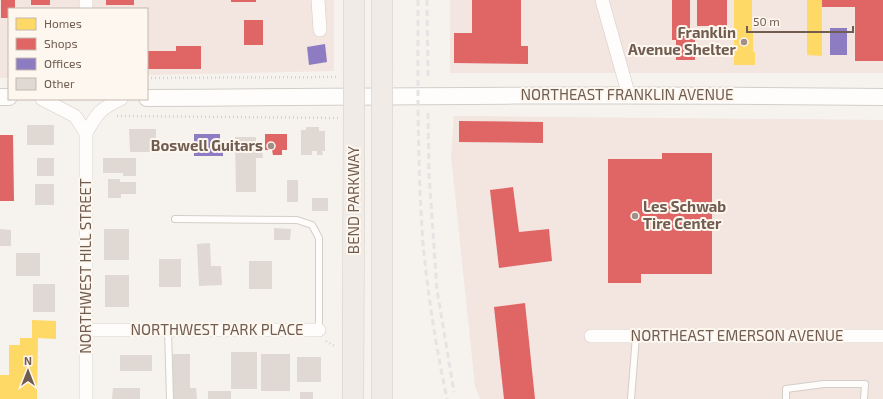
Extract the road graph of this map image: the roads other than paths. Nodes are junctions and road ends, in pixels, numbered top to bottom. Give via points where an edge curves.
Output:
1 (318, 0) edge
2 (354, 0) edge
3 (382, 0) edge
4 (602, 0) edge
5 (320, 30) dead end
6 (629, 96) junction
7 (883, 97) edge
8 (148, 98) edge
9 (44, 100) edge
10 (119, 100) edge
11 (86, 133) junction
12 (175, 218) dead end
13 (87, 330) junction
14 (168, 330) junction
15 (319, 330) joint
16 (591, 336) dead end
17 (636, 336) junction
18 (883, 336) edge
19 (86, 399) edge
20 (170, 399) edge
21 (353, 399) edge
22 (382, 399) edge
23 (631, 399) edge
24 (786, 399) edge
25 (864, 399) edge

1 - 5 street
2 - 21 highway, BEND PARKWAY, bridge
3 - 22 highway, BEND PARKWAY, bridge
4 - 6 street
6 - 7 street, NORTHEAST FRANKLIN AVENUE
6 - 8 street, NORTHEAST FRANKLIN AVENUE
9 - 11 street via 75,116
10 - 11 street via 106,106 96,116
11 - 13 street, NORTHWEST HILL STREET
12 - 15 lane, NORTHWEST PARK PLACE via 297,220 312,225 319,238
13 - 14 street, NORTHWEST PARK PLACE
13 - 19 street, NORTHWEST HILL STREET
14 - 15 street, NORTHWEST PARK PLACE
14 - 20 lane
16 - 17 street, NORTHEAST EMERSON AVENUE
17 - 18 street, NORTHEAST EMERSON AVENUE
17 - 23 lane
24 - 25 lane via 786,389 824,384 865,384

